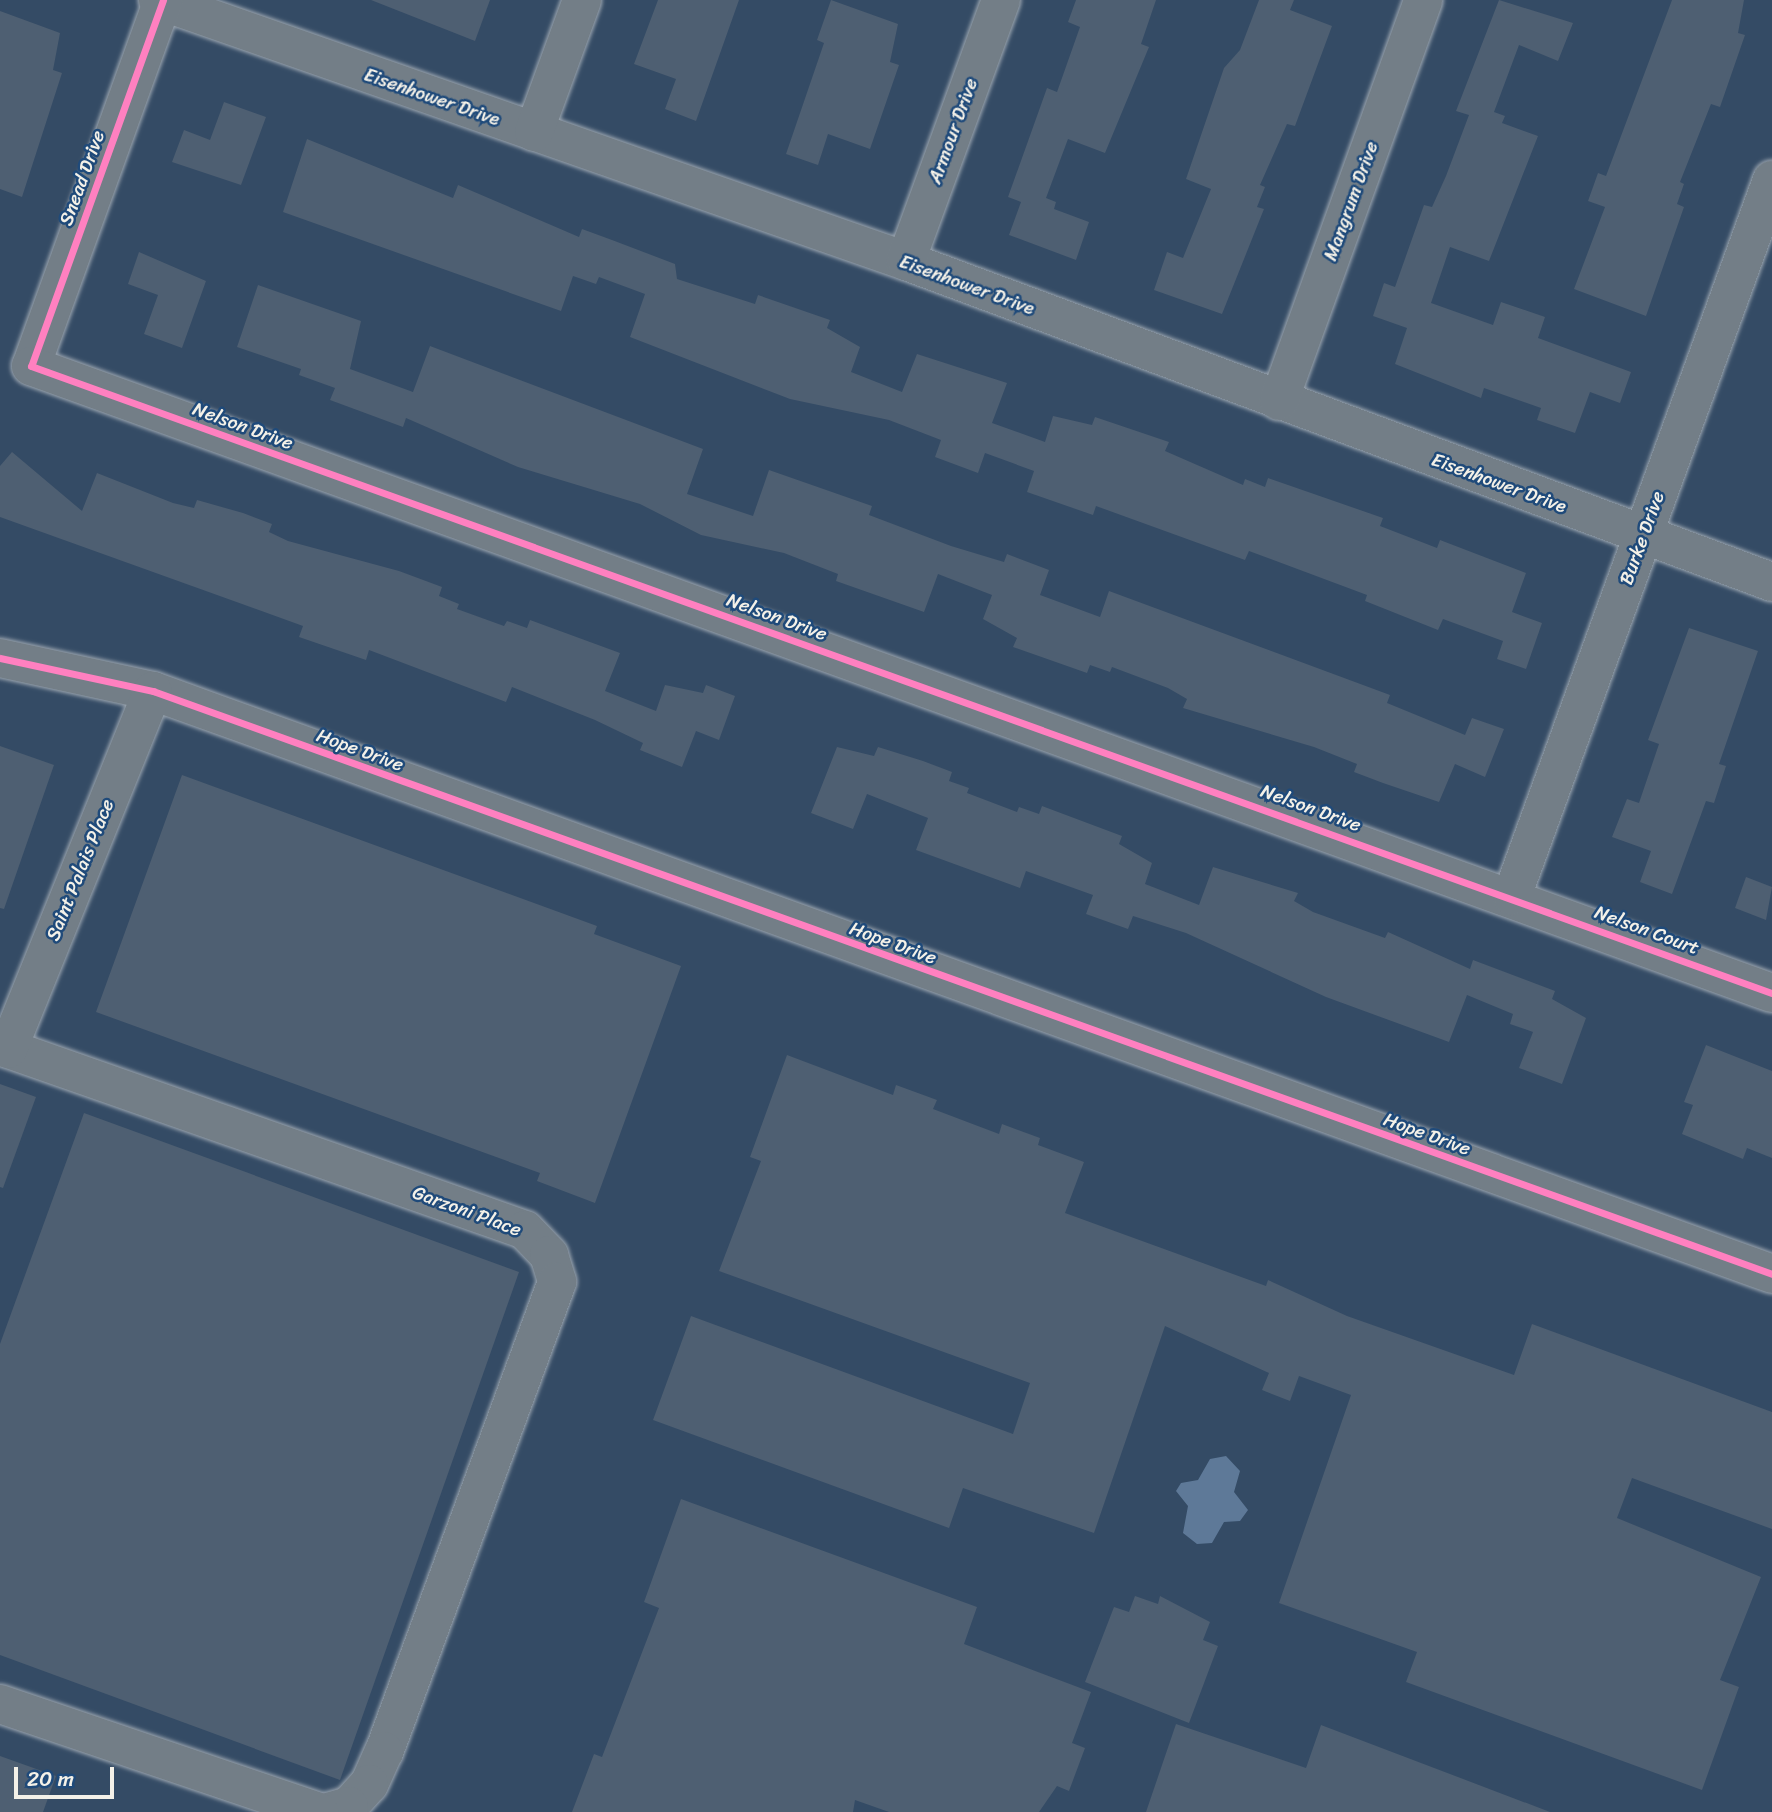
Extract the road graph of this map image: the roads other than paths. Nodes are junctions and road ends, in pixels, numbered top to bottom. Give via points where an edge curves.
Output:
1 (582, 0) edge
2 (1001, 0) edge
3 (1423, 0) edge
4 (161, 1) edge
5 (534, 132) junction
6 (1772, 180) edge
7 (906, 261) junction
8 (31, 366) joint
9 (1279, 401) junction
10 (1642, 536) junction
11 (1772, 583) edge
12 (0, 658) edge
13 (153, 691) junction
14 (1512, 896) junction
15 (1772, 993) edge
16 (4, 1047) edge
17 (1772, 1274) edge
18 (0, 1703) edge
19 (319, 1812) edge
20 (328, 1812) edge

1 - 5 street
2 - 7 street, Armour Drive
3 - 9 street, Mangrum Drive
4 - 5 street, Eisenhower Drive
4 - 8 street, Snead Drive
5 - 7 street, Eisenhower Drive
6 - 10 street, Burke Drive
7 - 9 street, Eisenhower Drive
8 - 14 street, Nelson Drive
9 - 10 street, Eisenhower Drive
10 - 11 street, Eisenhower Drive
10 - 14 street, Burke Drive
12 - 13 street, Hope Drive
13 - 16 street, Saint Palais Place
13 - 17 street, Hope Drive
14 - 15 street, Nelson Court
16 - 20 street, Garzoni Place via 525,1230 549,1255 556,1282 384,1751 369,1784 349,1806
18 - 19 street

